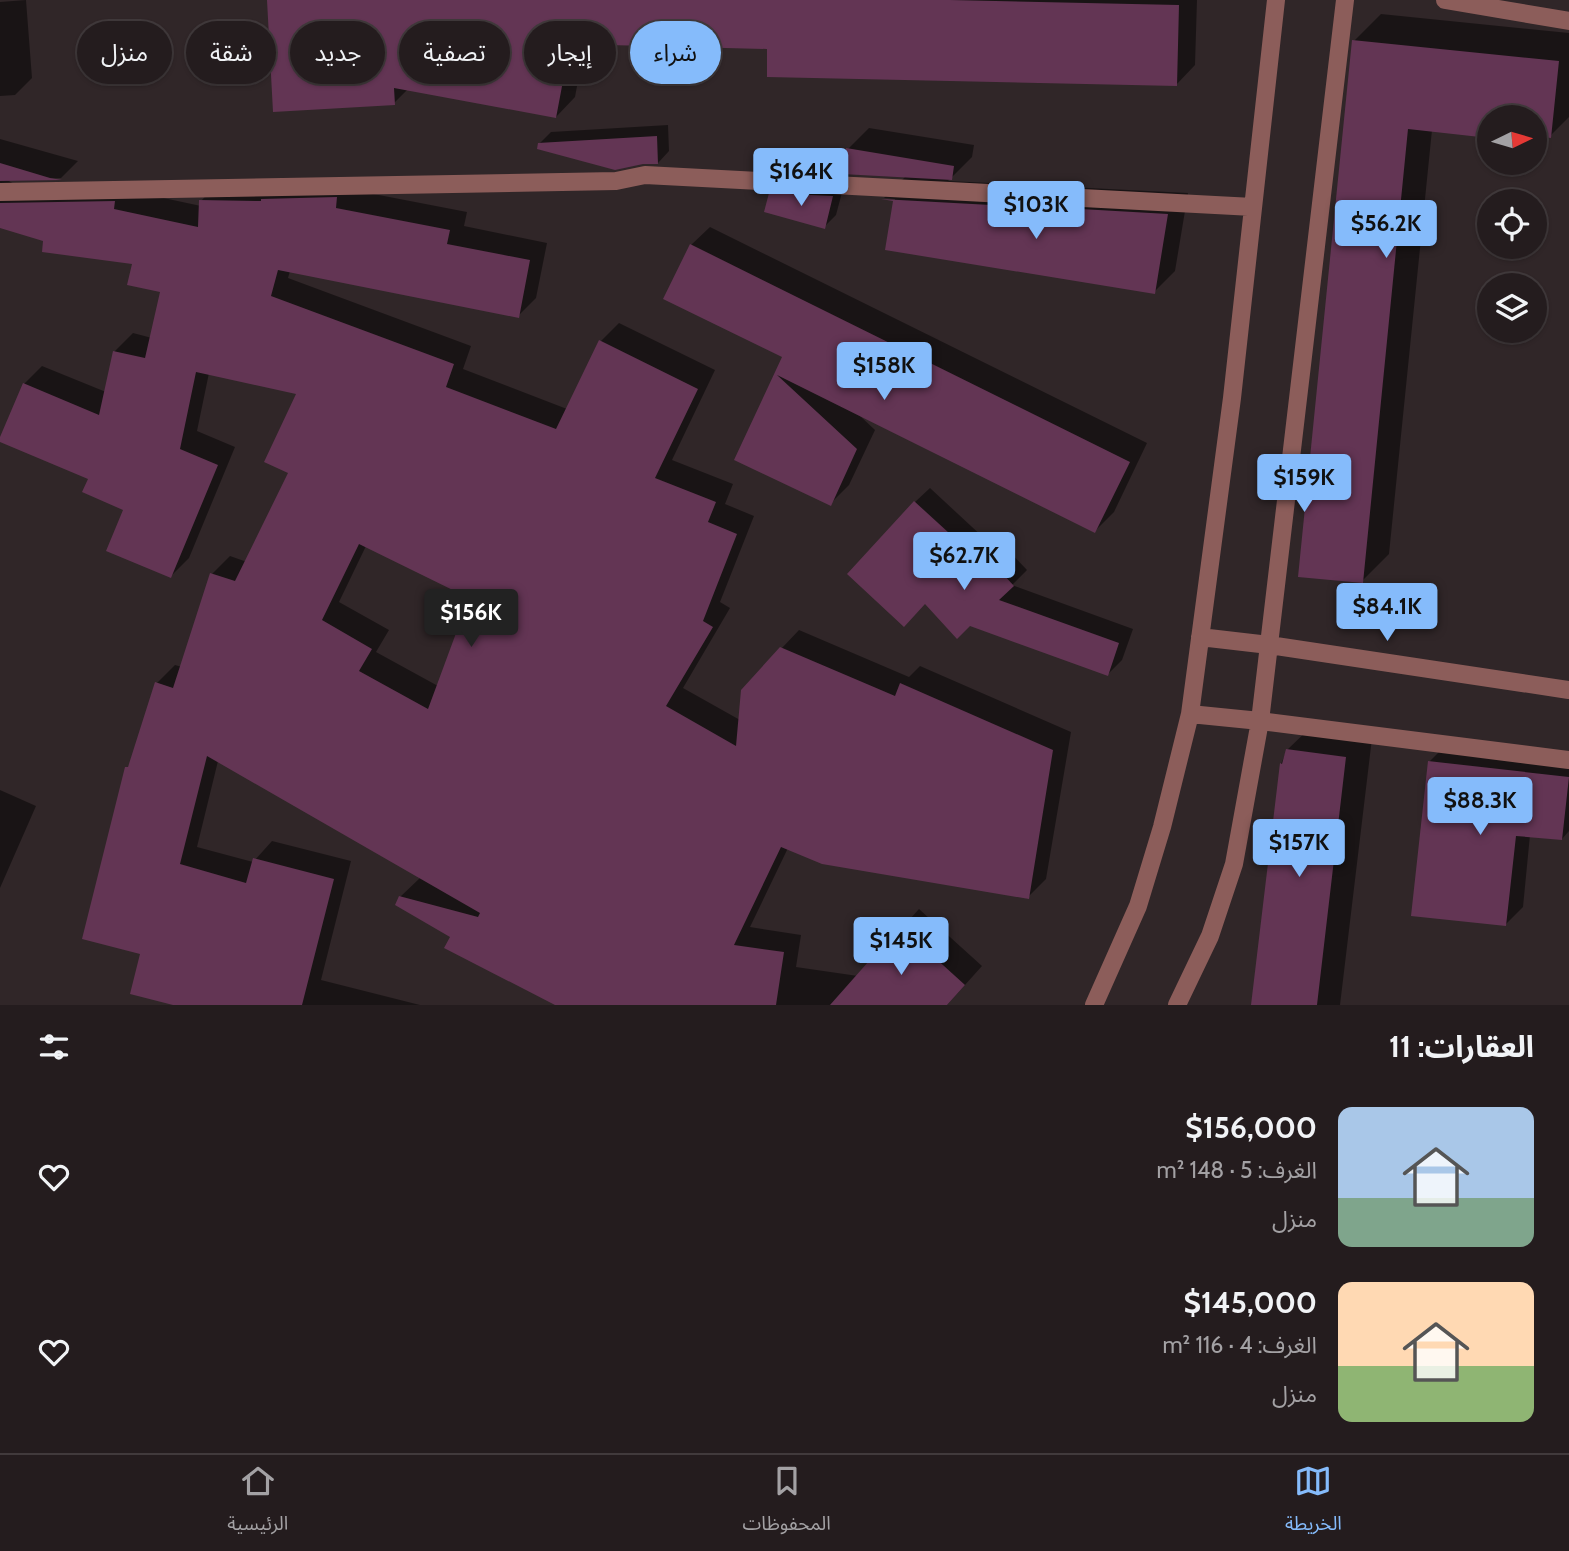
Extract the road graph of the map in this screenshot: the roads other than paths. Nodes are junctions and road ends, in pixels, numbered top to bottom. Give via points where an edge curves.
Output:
1 (1276, 0) edge
2 (1345, 0) edge
3 (1445, 0) edge
4 (1569, 21) edge
5 (0, 192) edge
6 (1253, 206) junction
7 (1200, 637) junction
8 (1269, 645) junction
9 (1569, 690) edge
10 (1190, 714) junction
11 (1260, 721) junction
12 (1569, 760) edge
13 (1094, 1005) edge
14 (1177, 1005) edge

1 - 6 street
2 - 8 street
3 - 4 street
5 - 6 street via 616,181 645,176
6 - 7 street
7 - 8 street
7 - 10 street
8 - 9 street
8 - 11 street
10 - 11 street
10 - 13 street via 1138,906
11 - 12 street
11 - 14 street via 1234,864 1210,936

